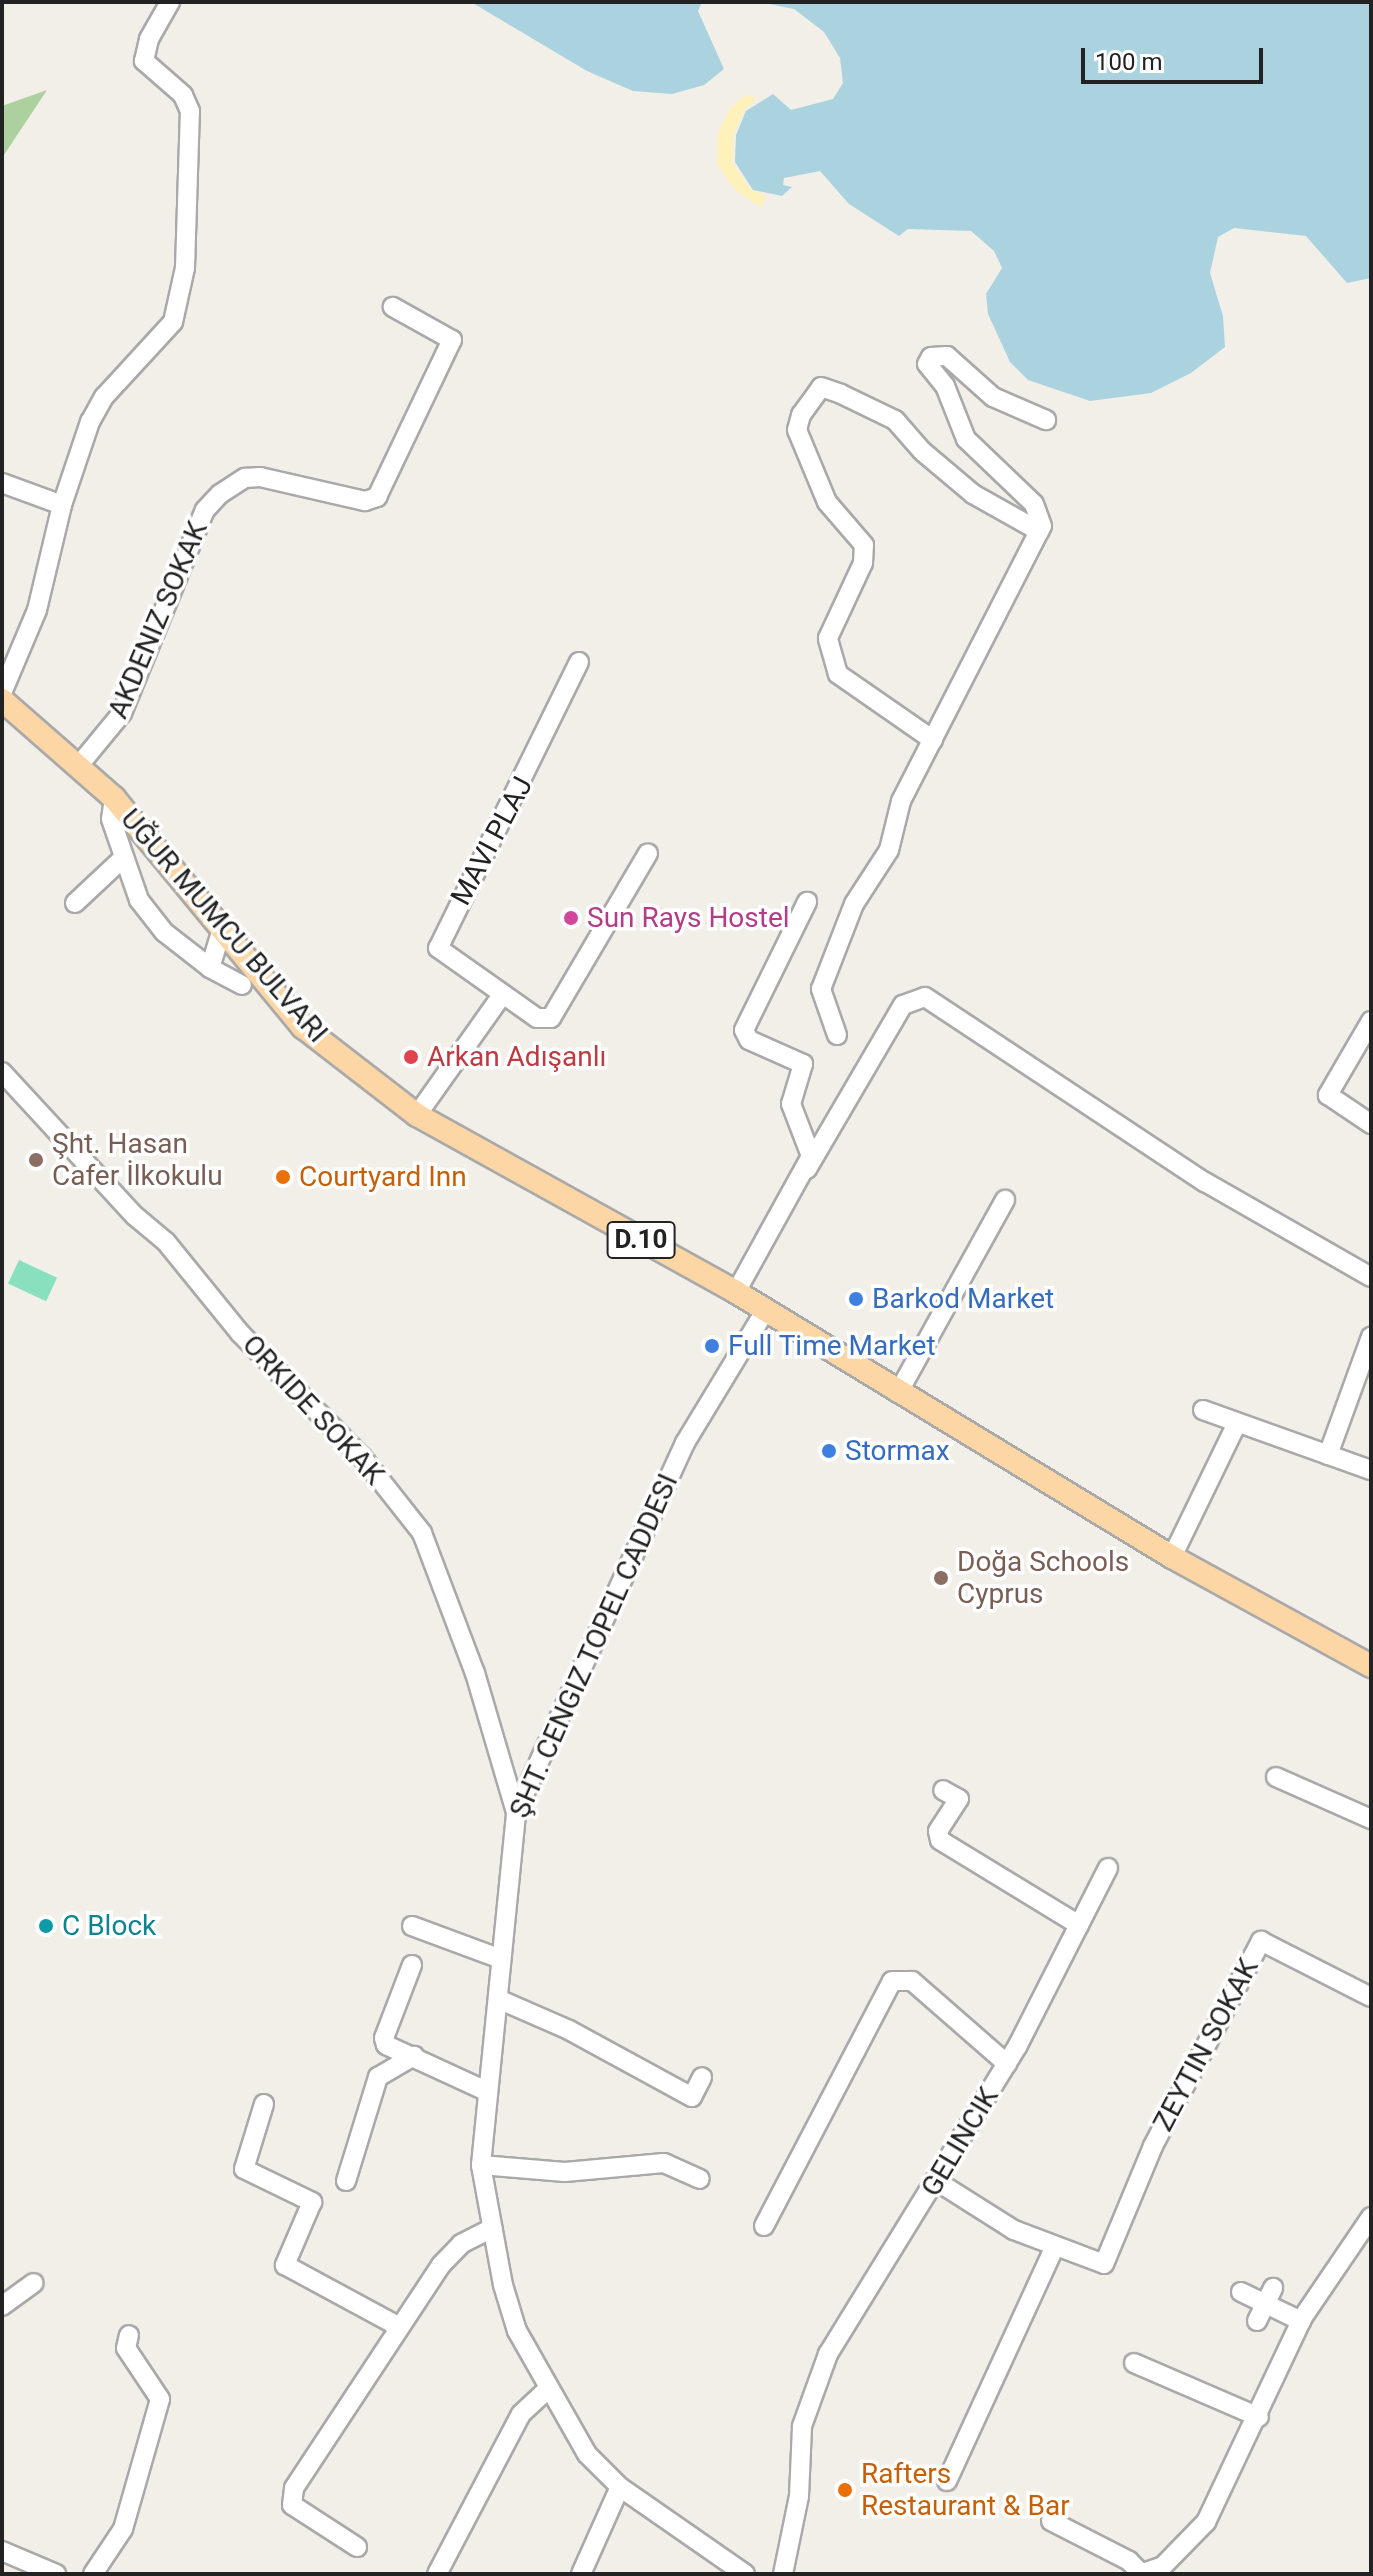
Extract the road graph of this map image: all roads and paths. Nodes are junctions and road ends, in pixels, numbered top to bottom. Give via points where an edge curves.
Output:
1 (170, 2) edge
2 (393, 307) dead end
3 (1046, 420) dead end
4 (2, 483) edge
5 (62, 505) junction
6 (1039, 531) junction
7 (579, 662) dead end
8 (2, 693) edge
9 (2, 700) edge
10 (933, 740) junction
11 (80, 764) junction
12 (114, 798) junction
13 (648, 853) dead end
14 (122, 859) junction
15 (807, 902) dead end
16 (75, 903) dead end
17 (222, 929) junction
18 (210, 968) junction
19 (242, 985) dead end
20 (502, 995) junction
21 (1371, 1021) edge
22 (837, 1035) dead end
23 (2, 1072) edge
24 (417, 1115) junction
25 (1371, 1124) edge
26 (807, 1169) junction
27 (1005, 1200) dead end
28 (1371, 1277) edge
29 (736, 1292) junction
30 (765, 1311) junction
31 (1371, 1337) edge
32 (898, 1393) junction
33 (1203, 1410) dead end
34 (1237, 1423) junction
35 (1328, 1455) junction
36 (1371, 1470) edge
37 (1172, 1557) junction
38 (1371, 1666) edge
39 (1276, 1777) dead end
40 (943, 1790) dead end
41 (516, 1812) junction
42 (1371, 1819) edge
43 (1108, 1868) dead end
44 (1079, 1925) junction
45 (412, 1926) dead end
46 (501, 1959) junction
47 (412, 1965) dead end
48 (1371, 1997) edge
49 (498, 1999) junction
50 (414, 2056) junction
51 (1007, 2064) junction
52 (702, 2077) dead end
53 (488, 2092) junction
54 (264, 2104) dead end
55 (481, 2165) junction
56 (700, 2179) dead end
57 (346, 2181) dead end
58 (938, 2182) junction
59 (1371, 2217) edge
60 (764, 2226) dead end
61 (492, 2228) junction
62 (1054, 2248) junction
63 (34, 2283) dead end
64 (1241, 2292) dead end
65 (1270, 2296) junction
66 (2, 2306) edge
67 (1257, 2321) dead end
68 (1301, 2321) junction
69 (396, 2325) junction
70 (129, 2335) dead end
71 (1134, 2363) dead end
72 (549, 2388) junction
73 (1259, 2417) junction
74 (947, 2481) dead end
75 (620, 2487) junction
76 (1051, 2521) dead end
77 (2, 2540) edge
78 (357, 2547) dead end
79 (2, 2551) edge
80 (31, 2560) junction
81 (720, 2567) edge
82 (1170, 2570) edge
83 (1140, 2573) edge
84 (56, 2574) edge
85 (93, 2574) edge
86 (437, 2574) edge
87 (581, 2574) edge
88 (745, 2574) edge
89 (783, 2574) edge

1 - 5 street via 149,39 144,61 183,95 190,111 185,268 168,332 104,397
2 - 11 street, AKDENIZ SOKAK via 452,340 377,497 365,501 260,477 245,478 220,494 205,510 122,713
3 - 6 street via 993,397 947,356 939,354 927,364 945,386 966,439 1034,504
4 - 5 street
5 - 8 street via 37,610
6 - 10 street
6 - 10 street via 973,494 881,413 821,387 801,415 797,430 827,502 864,545 863,563 828,638 838,674
7 - 20 street, MAVI PLAJ via 438,948
9 - 11 main road, D.10
10 - 22 street via 901,801 889,850 854,904 821,989
11 - 12 main road, D.10
12 - 14 street via 111,819
12 - 17 main road, D.10
13 - 20 street via 556,1014 537,1018
14 - 16 street
14 - 18 street via 139,900 164,932
15 - 26 street via 744,1030 749,1040 803,1064 791,1104 811,1147
17 - 18 street
17 - 24 main road, D.10 via 303,1027
18 - 19 street
20 - 24 street
21 - 25 street via 1328,1095
23 - 41 street, ORKIDE SOKAK via 135,1216 166,1242 240,1333 362,1457 422,1533 475,1673
24 - 29 main road, D.10
26 - 28 street via 903,1005 925,997 1205,1182
26 - 29 street
27 - 32 street
29 - 30 main road, D.10
30 - 32 main road, D.10
30 - 41 street, ŞHT. CENGIZ TOPEL CADDESI via 685,1443
31 - 35 street
32 - 37 main road, D.10
33 - 34 street
34 - 35 street
34 - 37 street
35 - 36 street
37 - 38 main road, D.10
39 - 42 street
40 - 44 street via 959,1799 938,1831 940,1840
41 - 46 street, ŞHT. CENGIZ TOPEL CADDESI
43 - 44 street, GELINCIK
44 - 51 street, GELINCIK
45 - 46 street
46 - 49 street, ŞHT. CENGIZ TOPEL CADDESI
47 - 50 street via 384,2038 386,2045
48 - 62 street, ZEYTIN SOKAK via 1261,1941 1153,2146 1104,2264
49 - 52 street via 569,2030 692,2097
49 - 53 street, ŞHT. CENGIZ TOPEL CADDESI
50 - 53 street
50 - 57 street via 378,2077
51 - 58 street, GELINCIK
51 - 60 street via 912,1981 892,1981
53 - 55 street, ŞHT. CENGIZ TOPEL CADDESI
54 - 69 street via 244,2169 251,2177 312,2202 285,2265
55 - 56 street via 565,2172 664,2163
55 - 61 street, ŞHT. CENGIZ TOPEL CADDESI
58 - 62 street via 1014,2230
58 - 89 street, GELINCIK via 863,2294 817,2378 802,2426 799,2496
59 - 68 street
61 - 69 street via 461,2244
61 - 72 street, ŞHT. CENGIZ TOPEL CADDESI via 517,2331
62 - 74 street
63 - 66 street
64 - 65 street
65 - 67 street
65 - 68 street
68 - 73 street
69 - 78 street via 291,2498 292,2505
70 - 85 street via 126,2348 160,2399 123,2529
71 - 73 street
72 - 75 street, ŞHT. CENGIZ TOPEL CADDESI via 587,2454
72 - 86 street via 521,2414
73 - 82 street via 1206,2522
75 - 81 street, ŞHT. CENGIZ TOPEL CADDESI
75 - 87 street
76 - 83 street via 1129,2561
77 - 80 street
79 - 80 street
80 - 84 street
81 - 88 street, ŞHT. CENGIZ TOPEL CADDESI
82 - 83 street

